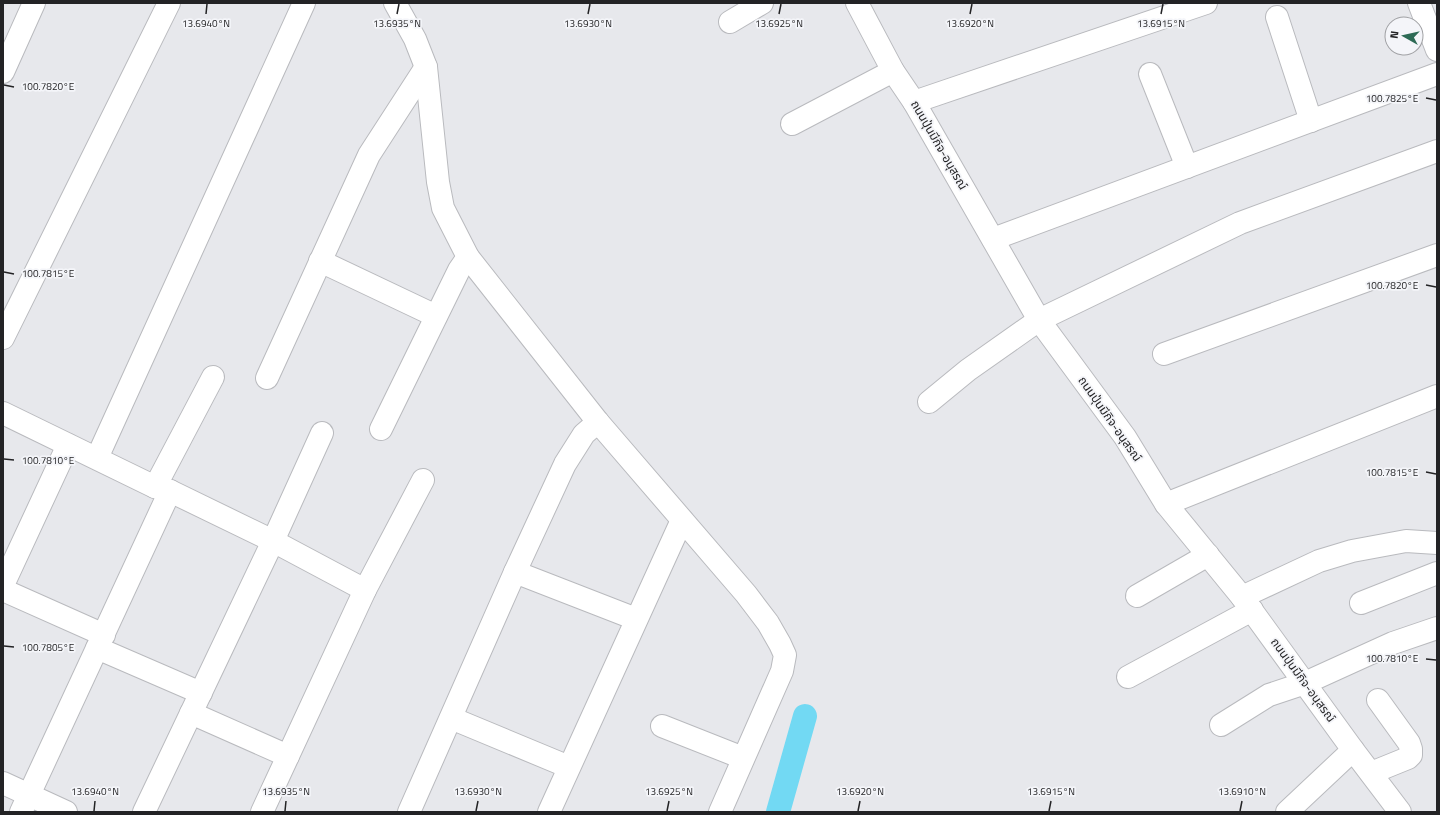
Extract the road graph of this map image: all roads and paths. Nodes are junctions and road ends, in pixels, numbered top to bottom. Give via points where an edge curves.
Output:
1 (34, 3) edge
2 (169, 3) edge
3 (304, 3) edge
4 (395, 3) edge
5 (762, 3) edge
6 (857, 3) edge
7 (1206, 3) edge
8 (1418, 3) edge
9 (1277, 17) dead end
10 (730, 22) dead end
11 (1437, 50) edge
12 (426, 67) junction
13 (3, 72) edge
14 (894, 72) junction
15 (1150, 74) dead end
16 (1437, 74) edge
17 (914, 102) junction
18 (1311, 122) junction
19 (792, 124) dead end
20 (1437, 151) edge
21 (1187, 167) junction
22 (993, 239) junction
23 (1437, 256) edge
24 (468, 257) junction
25 (320, 261) junction
26 (436, 316) junction
27 (1039, 320) junction
28 (3, 338) edge
29 (1164, 354) dead end
30 (213, 377) dead end
31 (267, 378) dead end
32 (1437, 396) edge
33 (929, 402) dead end
34 (3, 413) edge
35 (598, 422) junction
36 (381, 429) dead end
37 (322, 433) dead end
38 (68, 445) junction
39 (97, 458) junction
40 (423, 480) dead end
41 (163, 489) junction
42 (1166, 504) junction
43 (682, 520) junction
44 (273, 541) junction
45 (1437, 543) edge
46 (1208, 555) junction
47 (516, 572) junction
48 (1437, 573) edge
49 (3, 585) edge
50 (3, 590) edge
51 (365, 590) junction
52 (1137, 596) dead end
53 (1361, 603) dead end
54 (1247, 604) junction
55 (636, 619) junction
56 (1437, 628) edge
57 (100, 641) junction
58 (1128, 677) dead end
59 (1305, 683) junction
60 (201, 693) junction
61 (1378, 700) dead end
62 (191, 713) junction
63 (451, 718) junction
64 (1221, 725) dead end
65 (662, 726) dead end
66 (1353, 750) junction
67 (288, 756) junction
68 (743, 758) junction
69 (569, 767) junction
70 (1371, 773) junction
71 (3, 783) edge
72 (25, 804) edge
73 (66, 812) edge
74 (144, 812) edge
75 (262, 812) edge
76 (409, 812) edge
77 (549, 812) edge
78 (720, 812) edge
79 (1287, 812) edge
80 (1400, 812) edge

1 - 13 street
2 - 28 street
3 - 39 street
4 - 12 street via 415,38
5 - 10 street
6 - 14 street, ถนนปุ่นมีกิจ-อนุสรณ์
7 - 17 street
8 - 11 street
9 - 18 street
12 - 24 street via 443,208
12 - 25 street via 369,156
14 - 17 street, ถนนปุ่นมีกิจ-อนุสรณ์
14 - 19 street
15 - 21 street
16 - 18 street
17 - 22 street, ถนนปุ่นมีกิจ-อนุสรณ์
18 - 21 street
20 - 27 street via 1240,223
21 - 22 street
22 - 27 street, ถนนปุ่นมีกิจ-อนุสรณ์
23 - 29 street
24 - 26 street
24 - 35 street
25 - 26 street
25 - 31 street
26 - 36 street
27 - 33 street via 968,370
27 - 42 street, ถนนปุ่นมีกิจ-อนุสรณ์ via 1125,436
30 - 41 street
32 - 42 street
34 - 38 street
35 - 43 street
35 - 47 street via 584,434 565,464
37 - 44 street
38 - 39 street
38 - 49 street
39 - 41 street
40 - 51 street
41 - 44 street
41 - 57 street
42 - 46 street, ถนนปุ่นมีกิจ-อนุสรณ์
43 - 55 street
43 - 68 street via 746,594 768,623 785,655 782,671
44 - 51 street
44 - 60 street
45 - 54 street via 1406,541 1352,551 1319,561
46 - 52 street
46 - 54 street, ถนนปุ่นมีกิจ-อนุสรณ์
47 - 55 street
47 - 63 street
48 - 53 street
50 - 57 street
51 - 67 street
54 - 58 street
54 - 59 street, ถนนปุ่นมีกิจ-อนุสรณ์
55 - 69 street
56 - 59 street via 1393,643
57 - 60 street
57 - 72 street
59 - 64 street via 1268,696
59 - 66 street, ถนนปุ่นมีกิจ-อนุสรณ์
60 - 62 street
61 - 70 street via 1409,743 1411,755
62 - 67 street
62 - 74 street
63 - 69 street
63 - 76 street
65 - 68 street
66 - 70 street, ถนนปุ่นมีกิจ-อนุสรณ์
66 - 79 street
67 - 75 street
68 - 78 street
69 - 77 street
70 - 80 street, ถนนปุ่นมีกิจ-อนุสรณ์
71 - 72 street
72 - 73 street

